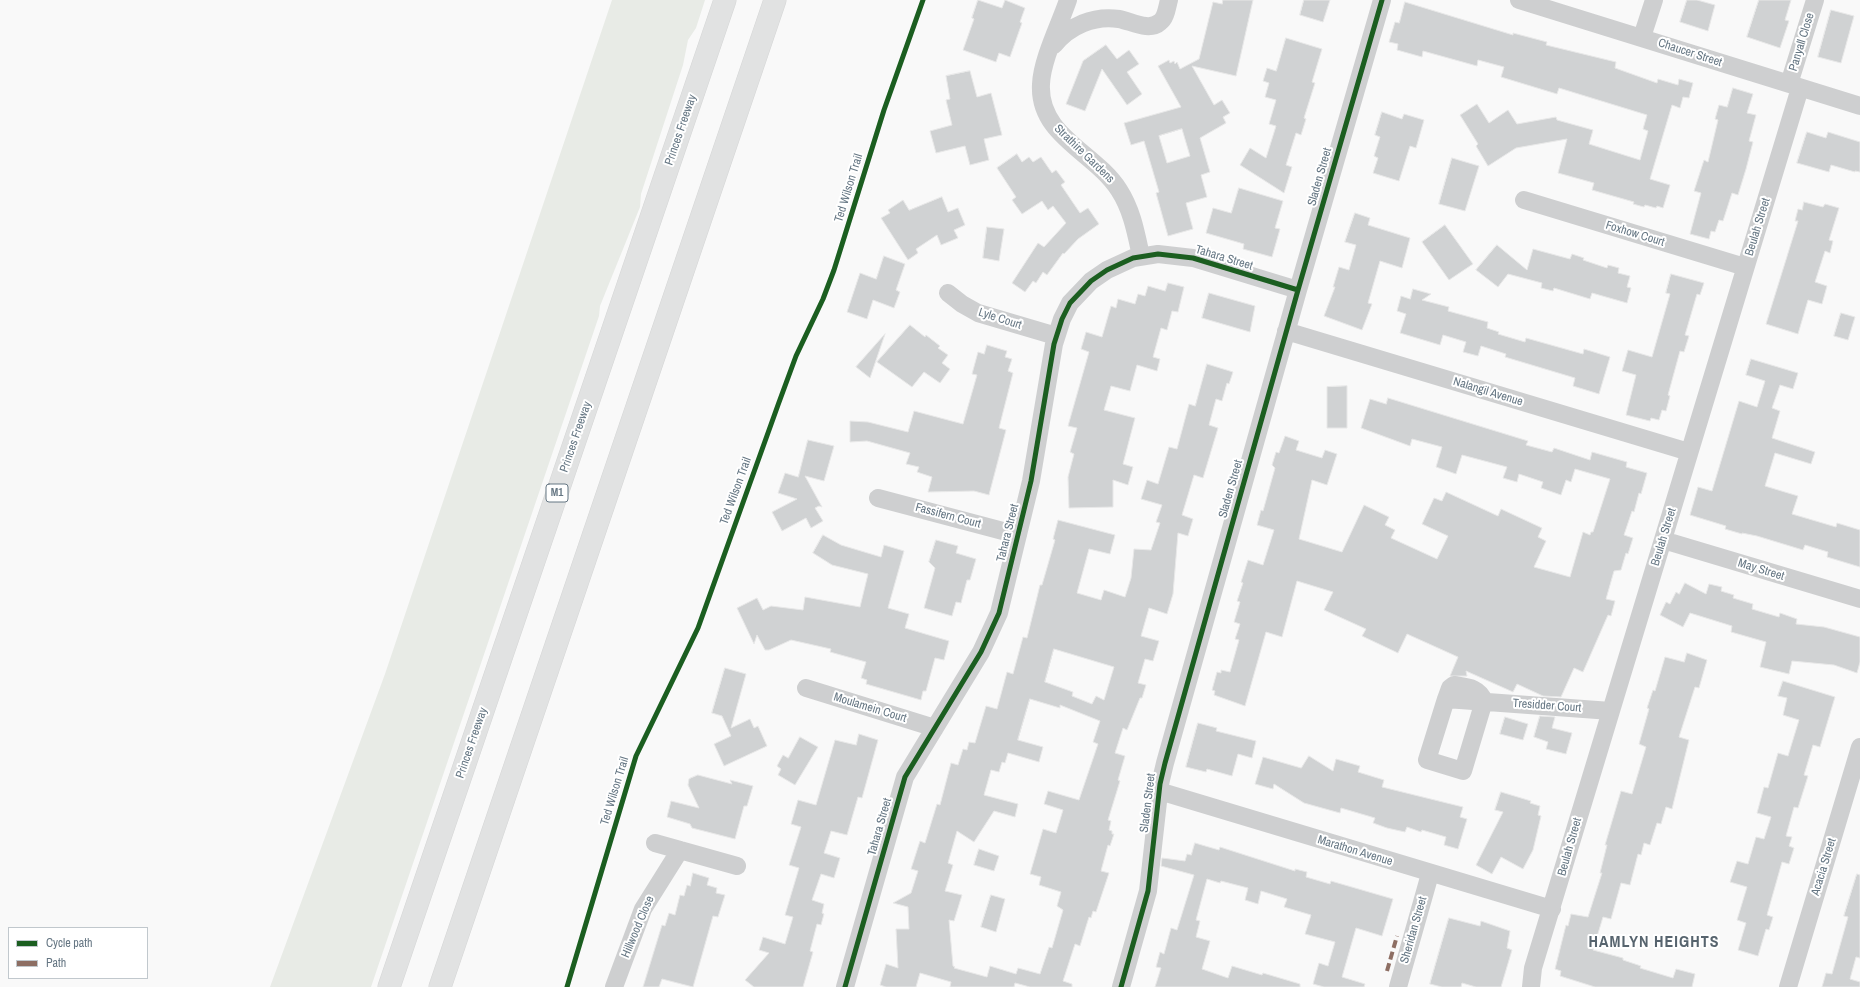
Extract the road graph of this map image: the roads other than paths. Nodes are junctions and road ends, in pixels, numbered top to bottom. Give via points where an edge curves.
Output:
1 (725, 0) edge
2 (775, 0) edge
3 (1068, 0) edge
4 (1169, 0) edge
5 (1382, 0) edge
6 (1519, 0) edge
7 (1654, 0) edge
8 (1815, 0) edge
9 (1642, 37) junction
10 (1050, 51) junction
11 (1794, 86) junction
12 (1860, 106) edge
13 (1524, 200) dead end
14 (1141, 256) junction
15 (1746, 267) junction
16 (1298, 290) junction
17 (948, 293) dead end
18 (1286, 331) junction
19 (1056, 336) junction
20 (1689, 452) junction
21 (878, 498) dead end
22 (1018, 535) junction
23 (1663, 540) junction
24 (1860, 599) edge
25 (806, 688) dead end
26 (1484, 701) junction
27 (1611, 711) junction
28 (935, 728) junction
29 (1860, 747) edge
30 (1159, 791) junction
31 (655, 843) dead end
32 (680, 850) junction
33 (736, 866) dead end
34 (1430, 874) junction
35 (1552, 909) junction
36 (389, 987) edge
37 (440, 987) edge
38 (614, 987) edge
39 (845, 987) edge
40 (1121, 987) edge
41 (1398, 987) edge
42 (1531, 987) edge
43 (1788, 987) edge

1 - 36 highway, Princes Freeway / M1
2 - 37 highway
3 - 10 street, Strathire Gardens
4 - 10 street, Strathire Gardens via 1164,18 1155,25 1146,26 1118,19 1092,20 1068,32
5 - 16 street, Sladen Street
6 - 9 street, Chaucer Street
7 - 9 street
8 - 11 street, Panyall Close
9 - 11 street, Chaucer Street
10 - 14 street, Strathire Gardens via 1043,68 1041,85 1042,102 1048,116 1065,138 1104,171 1120,190 1132,218
11 - 12 street, Chaucer Street
11 - 15 street, Beulah Street
13 - 15 street, Foxhow Court
14 - 16 street, Tahara Street via 1158,254 1189,257
14 - 19 street, Tahara Street via 1107,270 1084,287 1070,303
15 - 20 street, Beulah Street
16 - 18 street, Sladen Street
17 - 19 street, Lyle Court via 978,313
18 - 20 street, Nalangil Avenue
18 - 30 street, Sladen Street
19 - 22 street, Tahara Street via 1031,481
20 - 23 street, Beulah Street
21 - 22 street, Fassifern Court
22 - 28 street, Tahara Street via 999,613 981,652
23 - 24 street, May Street
23 - 27 street, Beulah Street
25 - 28 street, Moulamein Court
26 - 26 street, Tresidder Court via 1463,771 1428,760 1446,699
26 - 27 street, Tresidder Court
27 - 35 street, Beulah Street
28 - 39 street, Tahara Street via 905,777
29 - 43 street, Acacia Street
30 - 34 street, Marathon Avenue
30 - 40 street, Sladen Street via 1148,891
31 - 32 street
32 - 33 street
32 - 38 street, Hillwood Close via 646,903
34 - 35 street, Marathon Avenue
34 - 41 street, Sheridan Street
35 - 42 street, Beulah Street via 1533,968

